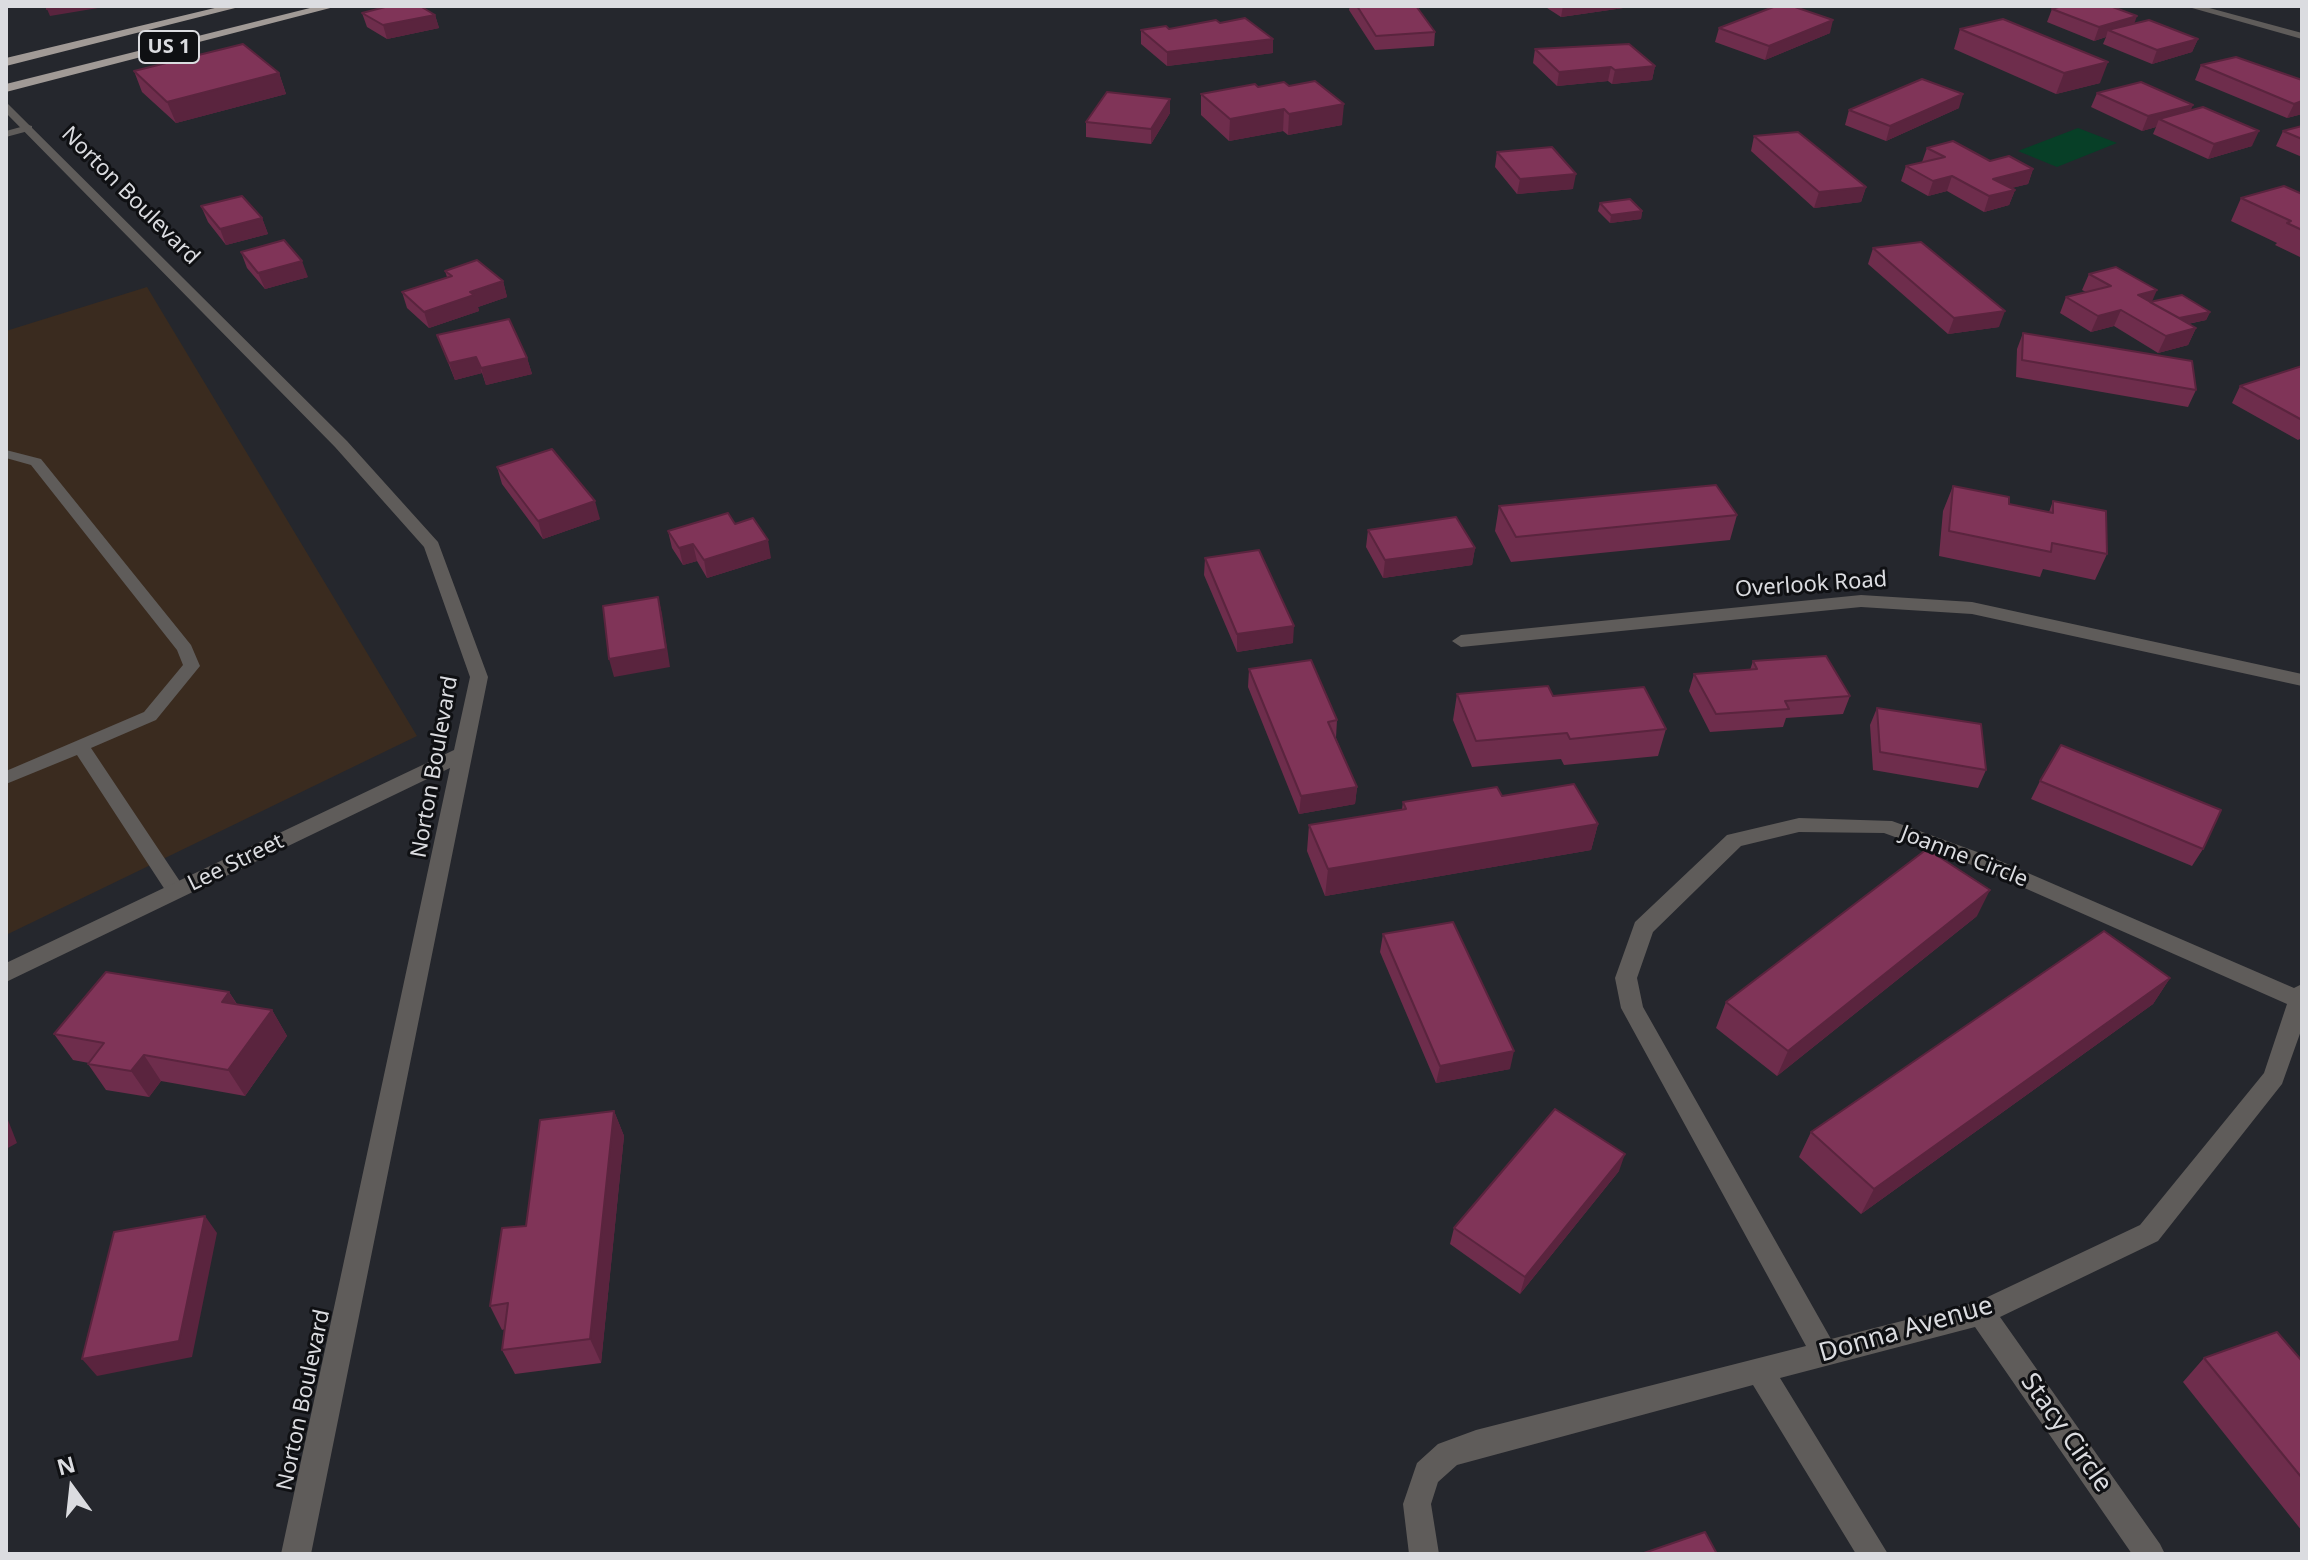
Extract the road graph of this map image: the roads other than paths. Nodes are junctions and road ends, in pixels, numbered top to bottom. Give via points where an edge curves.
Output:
1 (237, 6) edge
2 (332, 6) edge
3 (2190, 6) edge
4 (2302, 36) edge
5 (6, 62) edge
6 (6, 88) edge
7 (6, 106) edge
8 (28, 128) junction
9 (6, 134) edge
10 (6, 454) edge
11 (1461, 641) dead end
12 (2301, 685) edge
13 (80, 746) junction
14 (465, 753) junction
15 (6, 778) edge
16 (176, 891) junction
17 (6, 973) edge
18 (2301, 998) edge
19 (1981, 1313) junction
20 (1825, 1354) junction
21 (1760, 1371) junction
22 (296, 1554) edge
23 (1424, 1554) edge
24 (1873, 1554) edge
25 (2150, 1554) edge

1 - 5 highway, US 1
2 - 6 highway, US 1
3 - 4 street
7 - 8 street, Norton Boulevard
8 - 9 lane
8 - 14 street, Norton Boulevard via 341,444 432,546 479,677
10 - 13 lane via 36,462 185,649 192,666 150,716
11 - 12 street, Overlook Road via 1861,601 1972,608
13 - 15 lane
13 - 16 lane
14 - 16 street, Lee Street
14 - 22 street, Norton Boulevard
16 - 17 street, Lee Street
18 - 19 street, Donna Avenue via 2274,1077 2149,1233
18 - 20 street, Joanne Circle via 1984,862 1885,826 1799,825 1734,840 1643,928 1626,978 1632,1008
19 - 20 street, Donna Avenue
19 - 25 street, Stacy Circle
20 - 21 street, Donna Avenue
21 - 23 street, Donna Avenue via 1448,1454 1427,1473 1417,1504
21 - 24 street

